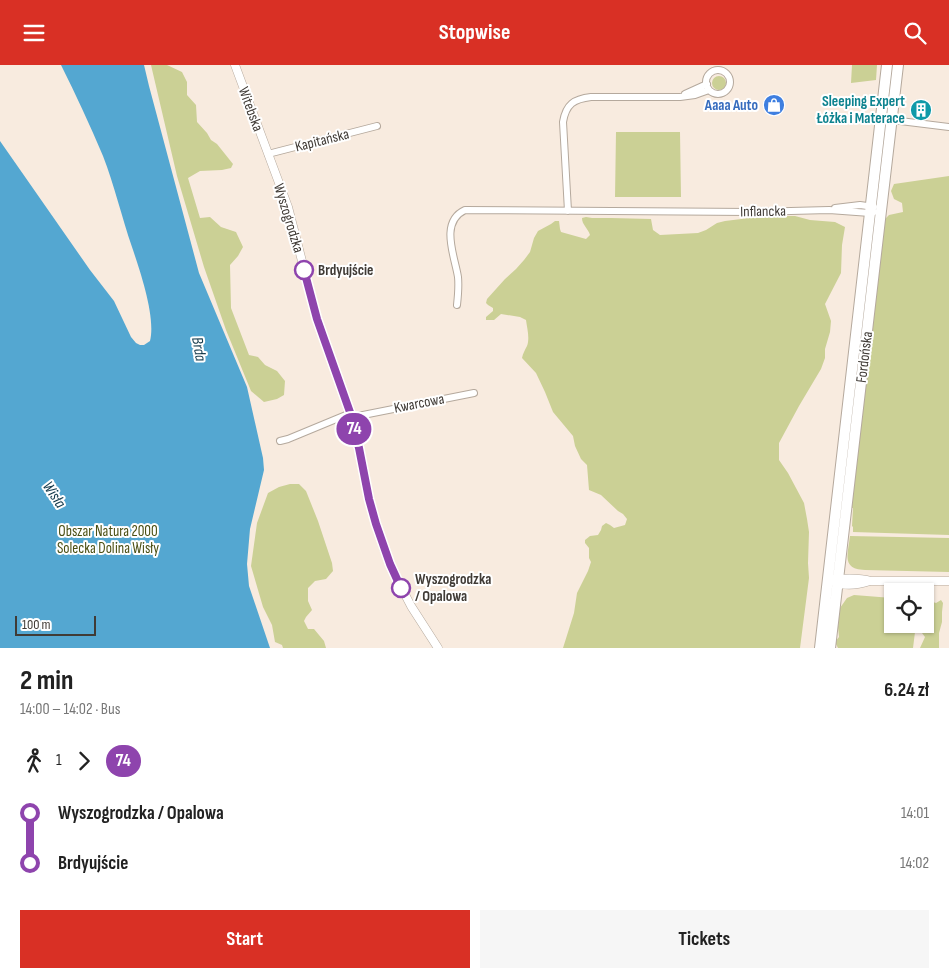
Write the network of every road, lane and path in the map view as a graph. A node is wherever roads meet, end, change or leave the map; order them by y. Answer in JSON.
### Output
{"nodes":[{"id":1,"x":235,"y":65,"type":"edge"},
{"id":2,"x":887,"y":65,"type":"edge"},
{"id":3,"x":898,"y":65,"type":"edge"},
{"id":4,"x":721,"y":68,"type":"edge"},
{"id":5,"x":708,"y":87,"type":"junction"},
{"id":6,"x":892,"y":120,"type":"junction"},
{"id":7,"x":377,"y":126,"type":"dead end"},
{"id":8,"x":949,"y":127,"type":"edge"},
{"id":9,"x":268,"y":154,"type":"junction"},
{"id":10,"x":872,"y":191,"type":"junction"},
{"id":11,"x":860,"y":205,"type":"junction"},
{"id":12,"x":882,"y":209,"type":"junction"},
{"id":13,"x":829,"y":210,"type":"junction"},
{"id":14,"x":871,"y":210,"type":"junction"},
{"id":15,"x":568,"y":211,"type":"junction"},
{"id":16,"x":457,"y":305,"type":"dead end"},
{"id":17,"x":472,"y":392,"type":"dead end"},
{"id":18,"x":853,"y":408,"type":"junction"},
{"id":19,"x":351,"y":415,"type":"junction"},
{"id":20,"x":280,"y":441,"type":"dead end"},
{"id":21,"x":840,"y":562,"type":"junction"},
{"id":22,"x":851,"y":577,"type":"junction"},
{"id":23,"x":835,"y":581,"type":"junction"},
{"id":24,"x":870,"y":581,"type":"junction"},
{"id":25,"x":949,"y":581,"type":"edge"},
{"id":26,"x":438,"y":648,"type":"edge"},
{"id":27,"x":820,"y":648,"type":"edge"},
{"id":28,"x":830,"y":648,"type":"edge"}],
"edges":[{"from":1,"to":9,"type":"street","name":"Witebska"},
{"from":2,"to":10,"type":"main road","name":"Fordońska"},
{"from":3,"to":6,"type":"main road","name":"Fordońska"},
{"from":4,"to":5,"type":"street"},
{"from":4,"to":5,"type":"street"},
{"from":5,"to":15,"type":"street"},
{"from":6,"to":8,"type":"street"},
{"from":6,"to":12,"type":"main road","name":"Fordońska"},
{"from":7,"to":9,"type":"street","name":"Kapitańska"},
{"from":9,"to":19,"type":"street","name":"Wyszogrodzka"},
{"from":10,"to":11,"type":"street"},
{"from":10,"to":14,"type":"main road","name":"Fordońska"},
{"from":11,"to":13,"type":"street","name":"Inflancka"},
{"from":11,"to":14,"type":"street","name":"Inflancka"},
{"from":12,"to":14,"type":"street"},
{"from":12,"to":18,"type":"main road","name":"Fordońska"},
{"from":13,"to":14,"type":"street","name":"Inflancka"},
{"from":13,"to":15,"type":"street","name":"Inflancka"},
{"from":14,"to":18,"type":"main road","name":"Fordońska"},
{"from":15,"to":16,"type":"street","name":"Inflancka"},
{"from":17,"to":19,"type":"street","name":"Kwarcowa"},
{"from":18,"to":21,"type":"main road","name":"Fordońska"},
{"from":18,"to":23,"type":"main road","name":"Fordońska"},
{"from":19,"to":20,"type":"street","name":"Kwarcowa"},
{"from":19,"to":26,"type":"street","name":"Wyszogrodzka"},
{"from":21,"to":22,"type":"street"},
{"from":21,"to":23,"type":"main road","name":"Fordońska"},
{"from":22,"to":23,"type":"street"},
{"from":22,"to":24,"type":"street"},
{"from":23,"to":24,"type":"street"},
{"from":23,"to":27,"type":"main road","name":"Fordońska"},
{"from":23,"to":28,"type":"main road","name":"Fordońska"},
{"from":24,"to":25,"type":"street"}]}
